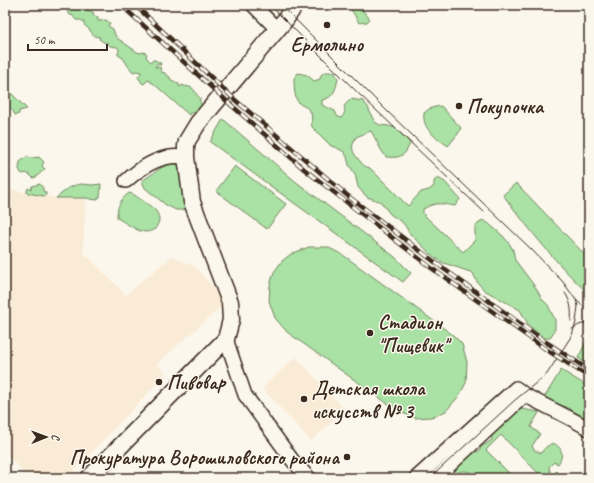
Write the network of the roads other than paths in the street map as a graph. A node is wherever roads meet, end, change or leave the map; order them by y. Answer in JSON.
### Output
{"nodes":[{"id":1,"x":253,"y":5,"type":"edge"},
{"id":2,"x":295,"y":5,"type":"edge"},
{"id":3,"x":277,"y":29,"type":"junction"},
{"id":4,"x":186,"y":157,"type":"junction"},
{"id":5,"x":126,"y":181,"type":"dead end"},
{"id":6,"x":226,"y":340,"type":"junction"},
{"id":7,"x":525,"y":394,"type":"junction"},
{"id":8,"x":589,"y":429,"type":"edge"},
{"id":9,"x":89,"y":478,"type":"edge"},
{"id":10,"x":309,"y":478,"type":"edge"},
{"id":11,"x":416,"y":478,"type":"edge"},
{"id":12,"x":436,"y":478,"type":"edge"}],
"edges":[{"from":1,"to":3,"type":"street"},
{"from":2,"to":3,"type":"street"},
{"from":3,"to":4,"type":"street"},
{"from":4,"to":5,"type":"street"},
{"from":4,"to":6,"type":"street"},
{"from":6,"to":9,"type":"street"},
{"from":6,"to":10,"type":"street"},
{"from":7,"to":8,"type":"street"},
{"from":7,"to":11,"type":"street"},
{"from":7,"to":12,"type":"street"}]}
